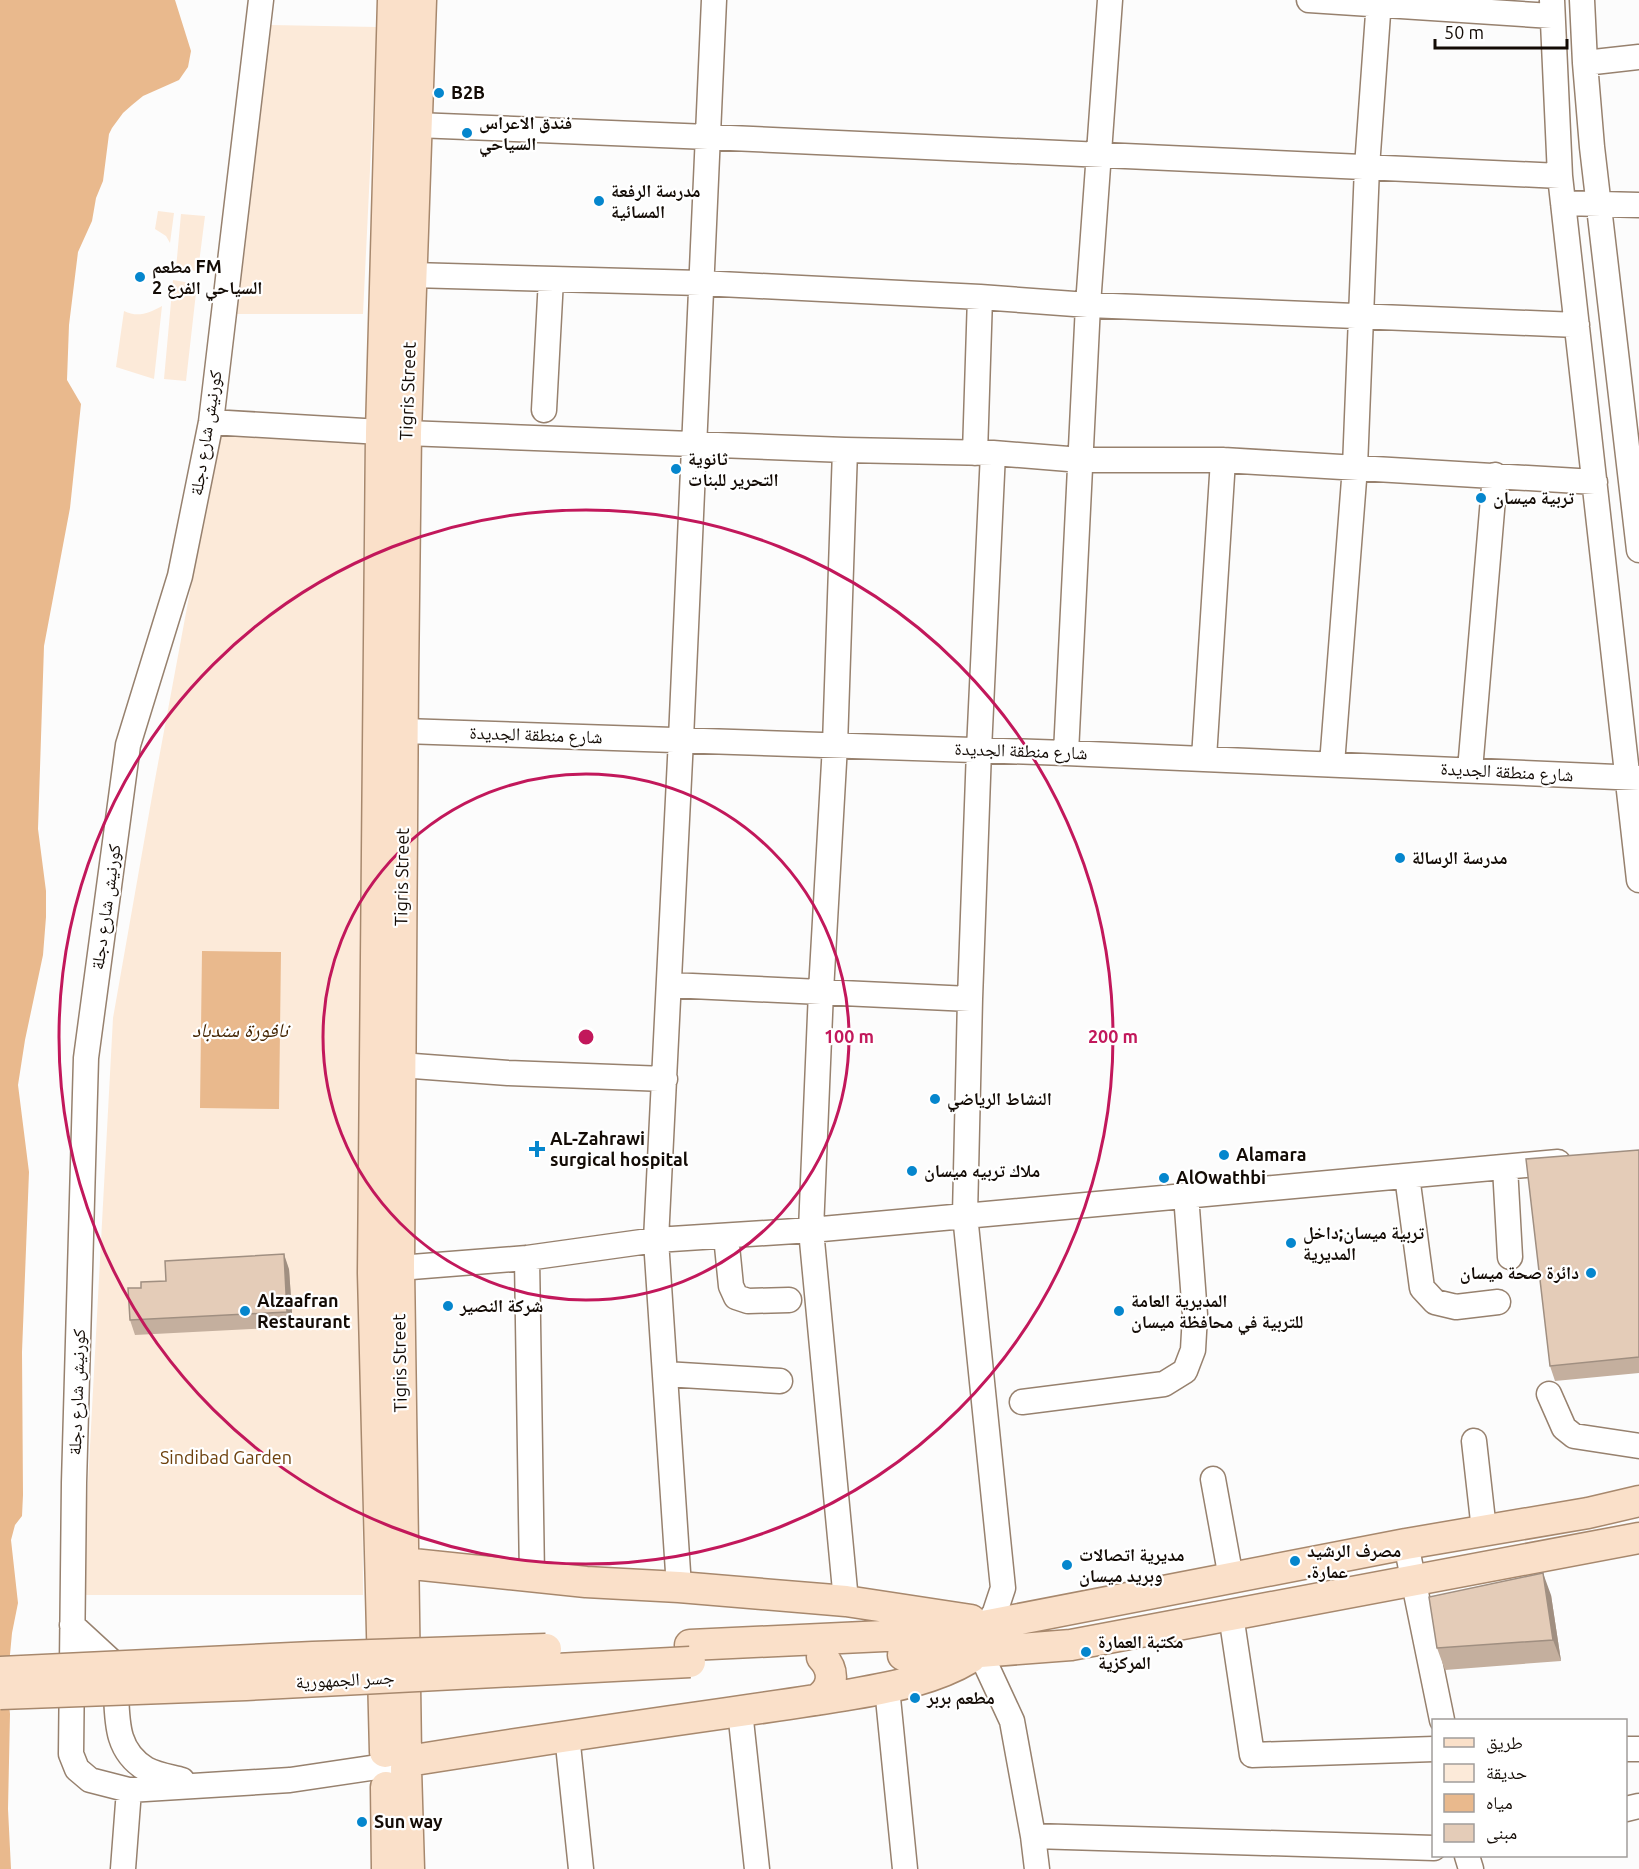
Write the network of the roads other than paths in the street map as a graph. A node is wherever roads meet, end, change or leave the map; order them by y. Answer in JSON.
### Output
{"nodes":[{"id":1,"x":261,"y":0,"type":"edge"},
{"id":2,"x":393,"y":0,"type":"edge"},
{"id":3,"x":421,"y":0,"type":"edge"},
{"id":4,"x":714,"y":0,"type":"edge"},
{"id":5,"x":1110,"y":0,"type":"edge"},
{"id":6,"x":1309,"y":0,"type":"edge"},
{"id":7,"x":1582,"y":0,"type":"edge"},
{"id":8,"x":1379,"y":2,"type":"edge"},
{"id":9,"x":1552,"y":8,"type":"edge"},
{"id":10,"x":1639,"y":57,"type":"edge"},
{"id":11,"x":1585,"y":63,"type":"junction"},
{"id":12,"x":416,"y":125,"type":"junction"},
{"id":13,"x":708,"y":137,"type":"junction"},
{"id":14,"x":1099,"y":154,"type":"junction"},
{"id":15,"x":1367,"y":167,"type":"junction"},
{"id":16,"x":1560,"y":176,"type":"junction"},
{"id":17,"x":1563,"y":203,"type":"junction"},
{"id":18,"x":1600,"y":203,"type":"junction"},
{"id":19,"x":1639,"y":205,"type":"edge"},
{"id":20,"x":412,"y":275,"type":"junction"},
{"id":21,"x":551,"y":279,"type":"junction"},
{"id":22,"x":700,"y":283,"type":"junction"},
{"id":23,"x":980,"y":297,"type":"junction"},
{"id":24,"x":1088,"y":305,"type":"junction"},
{"id":25,"x":1362,"y":316,"type":"junction"},
{"id":26,"x":1577,"y":325,"type":"junction"},
{"id":27,"x":543,"y":410,"type":"dead end"},
{"id":28,"x":211,"y":422,"type":"junction"},
{"id":29,"x":394,"y":433,"type":"junction"},
{"id":30,"x":694,"y":444,"type":"junction"},
{"id":31,"x":845,"y":450,"type":"junction"},
{"id":32,"x":984,"y":453,"type":"junction"},
{"id":33,"x":1081,"y":460,"type":"junction"},
{"id":34,"x":1223,"y":460,"type":"junction"},
{"id":35,"x":1355,"y":467,"type":"junction"},
{"id":36,"x":1495,"y":475,"type":"junction"},
{"id":37,"x":1635,"y":480,"type":"edge"},
{"id":38,"x":1595,"y":482,"type":"junction"},
{"id":39,"x":1639,"y":550,"type":"edge"},
{"id":40,"x":403,"y":731,"type":"junction"},
{"id":41,"x":681,"y":740,"type":"junction"},
{"id":42,"x":835,"y":745,"type":"junction"},
{"id":43,"x":979,"y":750,"type":"junction"},
{"id":44,"x":1066,"y":753,"type":"junction"},
{"id":45,"x":1204,"y":758,"type":"junction"},
{"id":46,"x":1332,"y":764,"type":"junction"},
{"id":47,"x":1470,"y":770,"type":"junction"},
{"id":48,"x":1633,"y":778,"type":"edge"},
{"id":49,"x":1639,"y":880,"type":"edge"},
{"id":50,"x":670,"y":985,"type":"junction"},
{"id":51,"x":821,"y":991,"type":"junction"},
{"id":52,"x":970,"y":999,"type":"junction"},
{"id":53,"x":400,"y":1065,"type":"junction"},
{"id":54,"x":665,"y":1079,"type":"junction"},
{"id":55,"x":1583,"y":1160,"type":"edge"},
{"id":56,"x":1505,"y":1167,"type":"junction"},
{"id":57,"x":1407,"y":1176,"type":"junction"},
{"id":58,"x":1186,"y":1195,"type":"junction"},
{"id":59,"x":965,"y":1215,"type":"junction"},
{"id":60,"x":811,"y":1230,"type":"junction"},
{"id":61,"x":726,"y":1236,"type":"junction"},
{"id":62,"x":656,"y":1240,"type":"junction"},
{"id":63,"x":1510,"y":1257,"type":"dead end"},
{"id":64,"x":527,"y":1258,"type":"junction"},
{"id":65,"x":386,"y":1270,"type":"junction"},
{"id":66,"x":789,"y":1300,"type":"dead end"},
{"id":67,"x":1498,"y":1302,"type":"dead end"},
{"id":68,"x":665,"y":1374,"type":"junction"},
{"id":69,"x":780,"y":1381,"type":"dead end"},
{"id":70,"x":1549,"y":1394,"type":"dead end"},
{"id":71,"x":1022,"y":1402,"type":"dead end"},
{"id":72,"x":1474,"y":1441,"type":"dead end"},
{"id":73,"x":1639,"y":1446,"type":"edge"},
{"id":74,"x":1214,"y":1479,"type":"dead end"},
{"id":75,"x":1638,"y":1501,"type":"edge"},
{"id":76,"x":1484,"y":1530,"type":"junction"},
{"id":77,"x":1639,"y":1538,"type":"edge"},
{"id":78,"x":1407,"y":1544,"type":"junction"},
{"id":79,"x":403,"y":1563,"type":"junction"},
{"id":80,"x":532,"y":1576,"type":"junction"},
{"id":81,"x":1231,"y":1578,"type":"junction"},
{"id":82,"x":1415,"y":1580,"type":"junction"},
{"id":83,"x":680,"y":1587,"type":"junction"},
{"id":84,"x":846,"y":1601,"type":"junction"},
{"id":85,"x":1231,"y":1615,"type":"junction"},
{"id":86,"x":72,"y":1625,"type":"junction"},
{"id":87,"x":984,"y":1638,"type":"junction"},
{"id":88,"x":690,"y":1653,"type":"junction"},
{"id":89,"x":822,"y":1657,"type":"junction"},
{"id":90,"x":0,"y":1672,"type":"edge"},
{"id":91,"x":887,"y":1688,"type":"junction"},
{"id":92,"x":0,"y":1694,"type":"edge"},
{"id":93,"x":816,"y":1700,"type":"junction"},
{"id":94,"x":740,"y":1711,"type":"junction"},
{"id":95,"x":1442,"y":1719,"type":"edge"},
{"id":96,"x":567,"y":1735,"type":"junction"},
{"id":97,"x":1432,"y":1749,"type":"edge"},
{"id":98,"x":396,"y":1761,"type":"junction"},
{"id":99,"x":198,"y":1785,"type":"junction"},
{"id":100,"x":129,"y":1790,"type":"junction"},
{"id":101,"x":1033,"y":1836,"type":"junction"},
{"id":102,"x":1432,"y":1848,"type":"edge"},
{"id":103,"x":123,"y":1869,"type":"edge"},
{"id":104,"x":387,"y":1869,"type":"edge"},
{"id":105,"x":409,"y":1869,"type":"edge"},
{"id":106,"x":581,"y":1869,"type":"edge"},
{"id":107,"x":757,"y":1869,"type":"edge"},
{"id":108,"x":905,"y":1869,"type":"edge"},
{"id":109,"x":1037,"y":1869,"type":"edge"}],
"edges":[{"from":1,"to":28,"type":"street","name":"كورنيش شارع دجلة"},
{"from":2,"to":29,"type":"main road","name":"Tigris Street"},
{"from":3,"to":12,"type":"main road","name":"Tigris Street"},
{"from":4,"to":13,"type":"street"},
{"from":5,"to":14,"type":"street"},
{"from":6,"to":8,"type":"street"},
{"from":7,"to":11,"type":"street"},
{"from":8,"to":9,"type":"street"},
{"from":8,"to":15,"type":"street"},
{"from":9,"to":16,"type":"street"},
{"from":10,"to":11,"type":"street"},
{"from":11,"to":18,"type":"street"},
{"from":12,"to":13,"type":"street"},
{"from":12,"to":20,"type":"main road","name":"Tigris Street"},
{"from":13,"to":14,"type":"street"},
{"from":13,"to":22,"type":"street"},
{"from":14,"to":15,"type":"street"},
{"from":14,"to":24,"type":"street"},
{"from":15,"to":16,"type":"street"},
{"from":15,"to":25,"type":"street"},
{"from":16,"to":17,"type":"street"},
{"from":17,"to":18,"type":"street"},
{"from":17,"to":26,"type":"street"},
{"from":18,"to":19,"type":"street"},
{"from":18,"to":37,"type":"street"},
{"from":20,"to":21,"type":"street"},
{"from":20,"to":29,"type":"main road","name":"Tigris Street"},
{"from":21,"to":22,"type":"street"},
{"from":21,"to":27,"type":"street"},
{"from":22,"to":23,"type":"street"},
{"from":22,"to":30,"type":"street"},
{"from":23,"to":24,"type":"street"},
{"from":23,"to":32,"type":"street"},
{"from":24,"to":25,"type":"street"},
{"from":24,"to":33,"type":"street"},
{"from":25,"to":26,"type":"street"},
{"from":25,"to":35,"type":"street"},
{"from":26,"to":38,"type":"street"},
{"from":28,"to":29,"type":"street"},
{"from":28,"to":86,"type":"street","name":"كورنيش شارع دجلة"},
{"from":29,"to":30,"type":"street"},
{"from":29,"to":40,"type":"main road","name":"Tigris Street"},
{"from":29,"to":65,"type":"main road","name":"Tigris Street"},
{"from":30,"to":31,"type":"street"},
{"from":30,"to":41,"type":"street"},
{"from":31,"to":32,"type":"street"},
{"from":31,"to":42,"type":"street"},
{"from":32,"to":33,"type":"street"},
{"from":32,"to":43,"type":"street"},
{"from":33,"to":34,"type":"street"},
{"from":33,"to":44,"type":"street"},
{"from":34,"to":35,"type":"street"},
{"from":34,"to":45,"type":"street"},
{"from":35,"to":36,"type":"street"},
{"from":35,"to":46,"type":"street"},
{"from":36,"to":38,"type":"street"},
{"from":36,"to":47,"type":"street"},
{"from":37,"to":39,"type":"street"},
{"from":38,"to":48,"type":"street"},
{"from":40,"to":41,"type":"street","name":"شارع منطقة الجديدة"},
{"from":40,"to":53,"type":"main road","name":"Tigris Street"},
{"from":41,"to":42,"type":"street","name":"شارع منطقة الجديدة"},
{"from":41,"to":50,"type":"street"},
{"from":42,"to":43,"type":"street","name":"شارع منطقة الجديدة"},
{"from":42,"to":51,"type":"street"},
{"from":43,"to":44,"type":"street","name":"شارع منطقة الجديدة"},
{"from":43,"to":52,"type":"street"},
{"from":44,"to":45,"type":"street","name":"شارع منطقة الجديدة"},
{"from":45,"to":46,"type":"street","name":"شارع منطقة الجديدة"},
{"from":46,"to":47,"type":"street","name":"شارع منطقة الجديدة"},
{"from":47,"to":48,"type":"street","name":"شارع منطقة الجديدة"},
{"from":48,"to":49,"type":"street"},
{"from":50,"to":51,"type":"street"},
{"from":50,"to":54,"type":"street"},
{"from":51,"to":52,"type":"street"},
{"from":51,"to":60,"type":"street"},
{"from":52,"to":59,"type":"street"},
{"from":53,"to":54,"type":"street"},
{"from":53,"to":65,"type":"main road","name":"Tigris Street"},
{"from":54,"to":62,"type":"street"},
{"from":55,"to":56,"type":"street"},
{"from":56,"to":57,"type":"street"},
{"from":56,"to":63,"type":"street"},
{"from":57,"to":58,"type":"street"},
{"from":57,"to":67,"type":"street"},
{"from":58,"to":59,"type":"street"},
{"from":58,"to":71,"type":"street"},
{"from":59,"to":60,"type":"street"},
{"from":59,"to":87,"type":"street"},
{"from":60,"to":61,"type":"street"},
{"from":60,"to":84,"type":"street"},
{"from":61,"to":62,"type":"street"},
{"from":61,"to":66,"type":"street"},
{"from":62,"to":64,"type":"street"},
{"from":62,"to":68,"type":"street"},
{"from":64,"to":65,"type":"street"},
{"from":64,"to":80,"type":"street"},
{"from":65,"to":79,"type":"main road","name":"Tigris Street"},
{"from":65,"to":98,"type":"main road","name":"Tigris Street"},
{"from":68,"to":69,"type":"street"},
{"from":68,"to":83,"type":"street"},
{"from":70,"to":73,"type":"street"},
{"from":72,"to":76,"type":"street"},
{"from":74,"to":81,"type":"street"},
{"from":75,"to":76,"type":"main road"},
{"from":76,"to":78,"type":"main road"},
{"from":77,"to":82,"type":"main road"},
{"from":78,"to":81,"type":"main road"},
{"from":78,"to":82,"type":"street"},
{"from":79,"to":80,"type":"main road"},
{"from":79,"to":98,"type":"main road","name":"Tigris Street"},
{"from":80,"to":83,"type":"main road"},
{"from":81,"to":87,"type":"main road"},
{"from":82,"to":85,"type":"main road"},
{"from":82,"to":95,"type":"street"},
{"from":83,"to":84,"type":"main road"},
{"from":84,"to":87,"type":"main road"},
{"from":85,"to":87,"type":"main road"},
{"from":85,"to":97,"type":"street"},
{"from":86,"to":99,"type":"street"},
{"from":86,"to":100,"type":"street","name":"كورنيش شارع دجلة"},
{"from":87,"to":88,"type":"main road"},
{"from":87,"to":89,"type":"main road"},
{"from":87,"to":91,"type":"main road"},
{"from":87,"to":101,"type":"street"},
{"from":88,"to":89,"type":"main road"},
{"from":88,"to":90,"type":"main road","name":"جسر الجمهورية","bridge":true},
{"from":88,"to":92,"type":"main road","name":"جسر الجمهورية","bridge":true},
{"from":89,"to":93,"type":"main road"},
{"from":91,"to":93,"type":"main road"},
{"from":91,"to":108,"type":"street"},
{"from":93,"to":94,"type":"main road"},
{"from":94,"to":96,"type":"main road"},
{"from":94,"to":107,"type":"street"},
{"from":96,"to":98,"type":"main road"},
{"from":96,"to":106,"type":"street"},
{"from":98,"to":99,"type":"street","name":"كورنيش شارع دجلة"},
{"from":98,"to":104,"type":"main road","name":"Tigris Street"},
{"from":98,"to":105,"type":"main road"},
{"from":99,"to":100,"type":"street","name":"كورنيش شارع دجلة"},
{"from":100,"to":103,"type":"street"},
{"from":101,"to":102,"type":"street"},
{"from":101,"to":109,"type":"street"}]}
